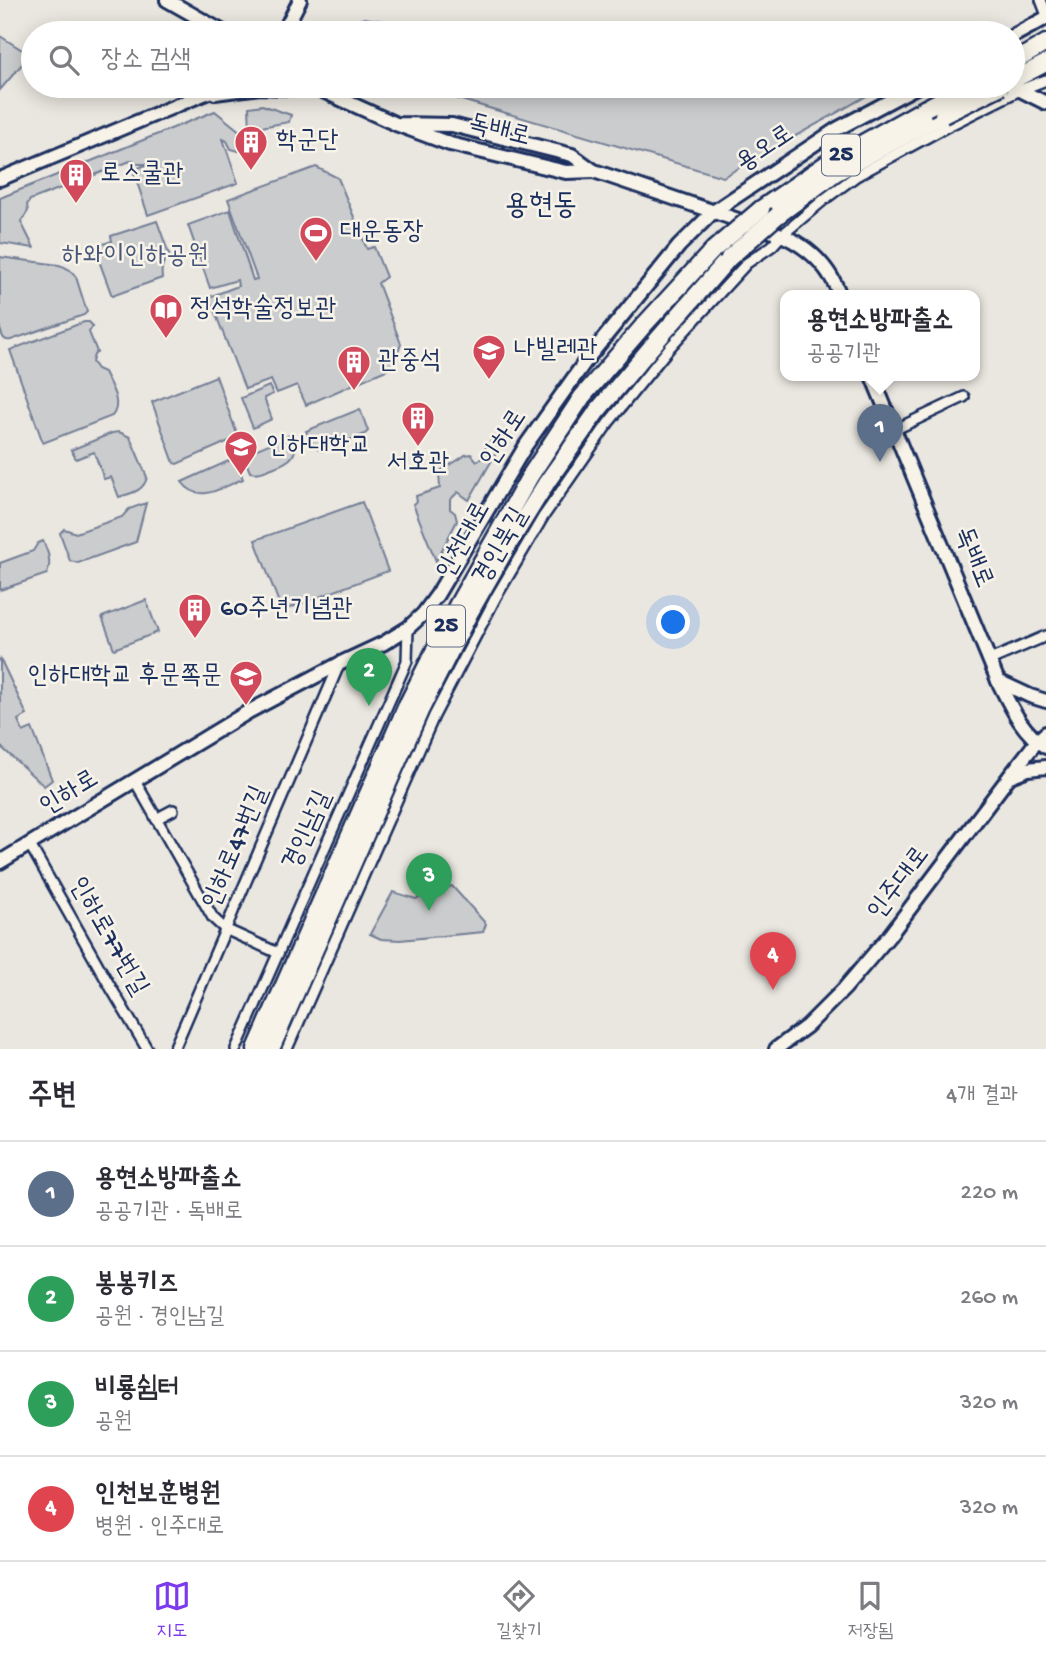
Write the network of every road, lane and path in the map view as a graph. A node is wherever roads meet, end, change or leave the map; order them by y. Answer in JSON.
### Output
{"nodes":[{"id":1,"x":167,"y":0,"type":"edge"},
{"id":2,"x":300,"y":0,"type":"edge"},
{"id":3,"x":1041,"y":0,"type":"edge"},
{"id":4,"x":1046,"y":16,"type":"edge"},
{"id":5,"x":199,"y":19,"type":"joint"},
{"id":6,"x":203,"y":21,"type":"edge"},
{"id":7,"x":293,"y":21,"type":"edge"},
{"id":8,"x":1025,"y":29,"type":"edge"},
{"id":9,"x":1046,"y":43,"type":"edge"},
{"id":10,"x":1025,"y":55,"type":"edge"},
{"id":11,"x":1039,"y":66,"type":"edge"},
{"id":12,"x":1025,"y":77,"type":"edge"},
{"id":13,"x":1046,"y":80,"type":"edge"},
{"id":14,"x":1025,"y":83,"type":"edge"},
{"id":15,"x":1025,"y":91,"type":"edge"},
{"id":16,"x":186,"y":98,"type":"edge"},
{"id":17,"x":339,"y":98,"type":"edge"},
{"id":18,"x":895,"y":98,"type":"edge"},
{"id":19,"x":945,"y":98,"type":"edge"},
{"id":20,"x":976,"y":98,"type":"edge"},
{"id":21,"x":994,"y":98,"type":"edge"},
{"id":22,"x":1046,"y":103,"type":"edge"},
{"id":23,"x":396,"y":124,"type":"junction"},
{"id":24,"x":594,"y":171,"type":"junction"},
{"id":25,"x":0,"y":179,"type":"edge"},
{"id":26,"x":713,"y":212,"type":"junction"},
{"id":27,"x":782,"y":235,"type":"junction"},
{"id":28,"x":839,"y":290,"type":"edge"},
{"id":29,"x":874,"y":381,"type":"edge"},
{"id":30,"x":964,"y":397,"type":"dead end"},
{"id":31,"x":894,"y":430,"type":"junction"},
{"id":32,"x":408,"y":628,"type":"junction"},
{"id":33,"x":1046,"y":636,"type":"edge"},
{"id":34,"x":990,"y":660,"type":"junction"},
{"id":35,"x":339,"y":664,"type":"junction"},
{"id":36,"x":998,"y":681,"type":"junction"},
{"id":37,"x":1046,"y":701,"type":"edge"},
{"id":38,"x":1043,"y":740,"type":"edge"},
{"id":39,"x":1046,"y":767,"type":"edge"},
{"id":40,"x":1009,"y":777,"type":"junction"},
{"id":41,"x":135,"y":782,"type":"junction"},
{"id":42,"x":173,"y":810,"type":"dead end"},
{"id":43,"x":156,"y":819,"type":"junction"},
{"id":44,"x":30,"y":845,"type":"junction"},
{"id":45,"x":0,"y":862,"type":"edge"},
{"id":46,"x":225,"y":929,"type":"junction"},
{"id":47,"x":278,"y":953,"type":"junction"},
{"id":48,"x":147,"y":1049,"type":"edge"},
{"id":49,"x":174,"y":1049,"type":"edge"},
{"id":50,"x":236,"y":1049,"type":"edge"},
{"id":51,"x":256,"y":1049,"type":"edge"},
{"id":52,"x":271,"y":1049,"type":"edge"},
{"id":53,"x":287,"y":1049,"type":"edge"},
{"id":54,"x":776,"y":1049,"type":"edge"}],
"edges":[{"from":1,"to":5,"type":"main road"},
{"from":2,"to":7,"type":"main road"},
{"from":3,"to":4,"type":"street"},
{"from":4,"to":8,"type":"main road"},
{"from":5,"to":6,"type":"main road"},
{"from":9,"to":10,"type":"highway"},
{"from":11,"to":12,"type":"highway"},
{"from":13,"to":14,"type":"street","name":"경인북길"},
{"from":15,"to":22,"type":"main road"},
{"from":16,"to":25,"type":"main road"},
{"from":17,"to":23,"type":"main road","name":"독배로"},
{"from":18,"to":26,"type":"main road","name":"용오로"},
{"from":19,"to":51,"type":"highway","name":"인천대로","number":"25","bridge":true},
{"from":20,"to":52,"type":"highway","name":"인천대로","number":"25","bridge":true},
{"from":21,"to":27,"type":"street","name":"경인북길"},
{"from":23,"to":24,"type":"main road","name":"독배로"},
{"from":23,"to":24,"type":"main road","name":"독배로"},
{"from":24,"to":26,"type":"main road","name":"독배로"},
{"from":26,"to":27,"type":"main road","name":"독배로"},
{"from":26,"to":32,"type":"main road","name":"인하로"},
{"from":27,"to":28,"type":"main road","name":"독배로"},
{"from":27,"to":53,"type":"street","name":"경인북길"},
{"from":29,"to":31,"type":"main road","name":"독배로"},
{"from":30,"to":31,"type":"street"},
{"from":31,"to":34,"type":"main road","name":"독배로"},
{"from":32,"to":35,"type":"main road","name":"인하로"},
{"from":32,"to":47,"type":"street","name":"경인남길"},
{"from":33,"to":34,"type":"street"},
{"from":34,"to":36,"type":"main road","name":"독배로"},
{"from":35,"to":41,"type":"main road","name":"인하로"},
{"from":35,"to":46,"type":"street","name":"인하로47번길"},
{"from":36,"to":37,"type":"main road"},
{"from":36,"to":38,"type":"main road","name":"독배로"},
{"from":38,"to":40,"type":"main road","name":"인주대로"},
{"from":39,"to":40,"type":"main road"},
{"from":40,"to":54,"type":"main road","name":"인주대로"},
{"from":41,"to":43,"type":"street"},
{"from":41,"to":44,"type":"main road","name":"인하로"},
{"from":42,"to":43,"type":"street"},
{"from":43,"to":46,"type":"street"},
{"from":44,"to":45,"type":"main road","name":"인하로"},
{"from":44,"to":48,"type":"street","name":"인하로77번길"},
{"from":46,"to":47,"type":"street"},
{"from":46,"to":49,"type":"street","name":"인하로47번길"},
{"from":47,"to":50,"type":"street","name":"경인남길"}]}
